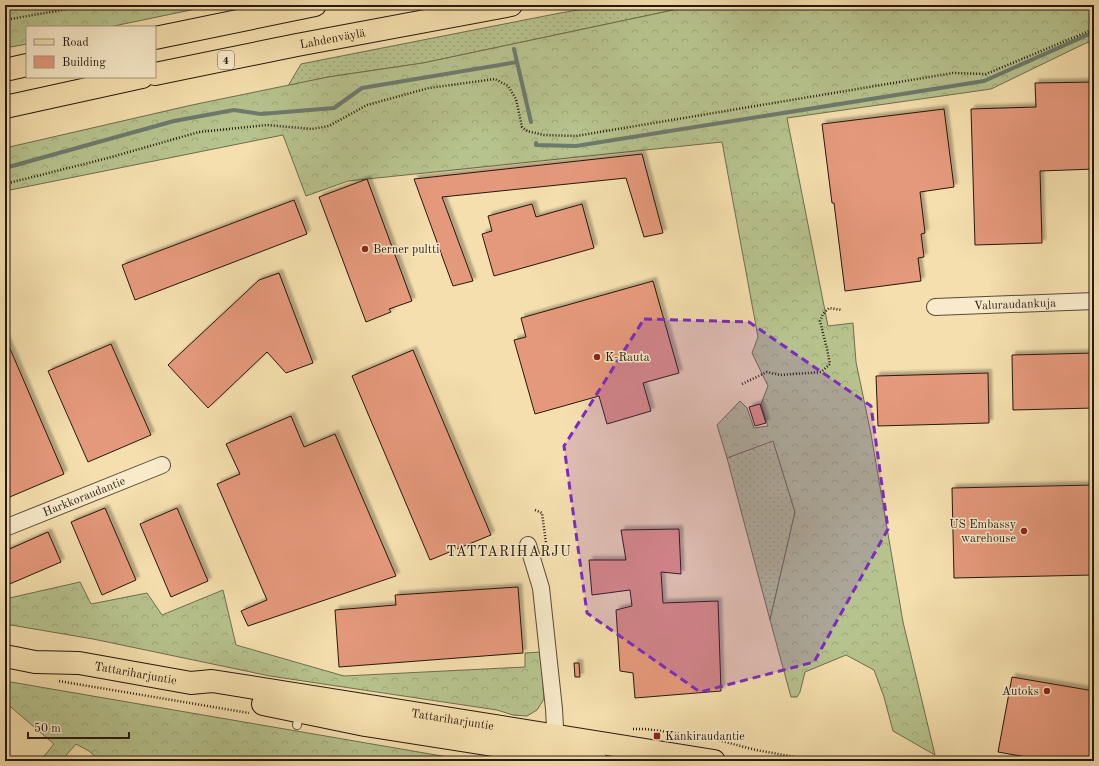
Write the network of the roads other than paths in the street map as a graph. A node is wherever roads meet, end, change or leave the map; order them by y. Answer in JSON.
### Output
{"nodes":[{"id":1,"x":315,"y":5,"type":"edge"},
{"id":2,"x":511,"y":5,"type":"edge"},
{"id":3,"x":156,"y":38,"type":"edge"},
{"id":4,"x":26,"y":65,"type":"edge"},
{"id":5,"x":5,"y":70,"type":"edge"},
{"id":6,"x":156,"y":74,"type":"edge"},
{"id":7,"x":137,"y":78,"type":"edge"},
{"id":8,"x":5,"y":107,"type":"edge"},
{"id":9,"x":1094,"y":301,"type":"edge"},
{"id":10,"x":936,"y":307,"type":"dead end"},
{"id":11,"x":162,"y":465,"type":"dead end"},
{"id":12,"x":5,"y":528,"type":"edge"},
{"id":13,"x":528,"y":545,"type":"dead end"},
{"id":14,"x":5,"y":642,"type":"edge"},
{"id":15,"x":5,"y":656,"type":"edge"},
{"id":16,"x":79,"y":663,"type":"junction"},
{"id":17,"x":557,"y":751,"type":"edge"},
{"id":18,"x":596,"y":761,"type":"edge"},
{"id":19,"x":714,"y":761,"type":"edge"}],
"edges":[{"from":1,"to":3,"type":"main road"},
{"from":2,"to":6,"type":"main road","name":"Lahdenväylä","number":"4"},
{"from":4,"to":5,"type":"main road"},
{"from":7,"to":8,"type":"main road"},
{"from":9,"to":10,"type":"street","name":"Valuraudankuja"},
{"from":11,"to":12,"type":"street","name":"Harkkoraudantie"},
{"from":13,"to":17,"type":"street"},
{"from":14,"to":16,"type":"main road","name":"Tattariharjuntie"},
{"from":15,"to":16,"type":"main road","name":"Tattariharjuntie"},
{"from":16,"to":17,"type":"main road","name":"Tattariharjuntie"},
{"from":17,"to":18,"type":"main road","name":"Tattariharjuntie"},
{"from":17,"to":19,"type":"main road","name":"Tattariharjuntie"}]}
